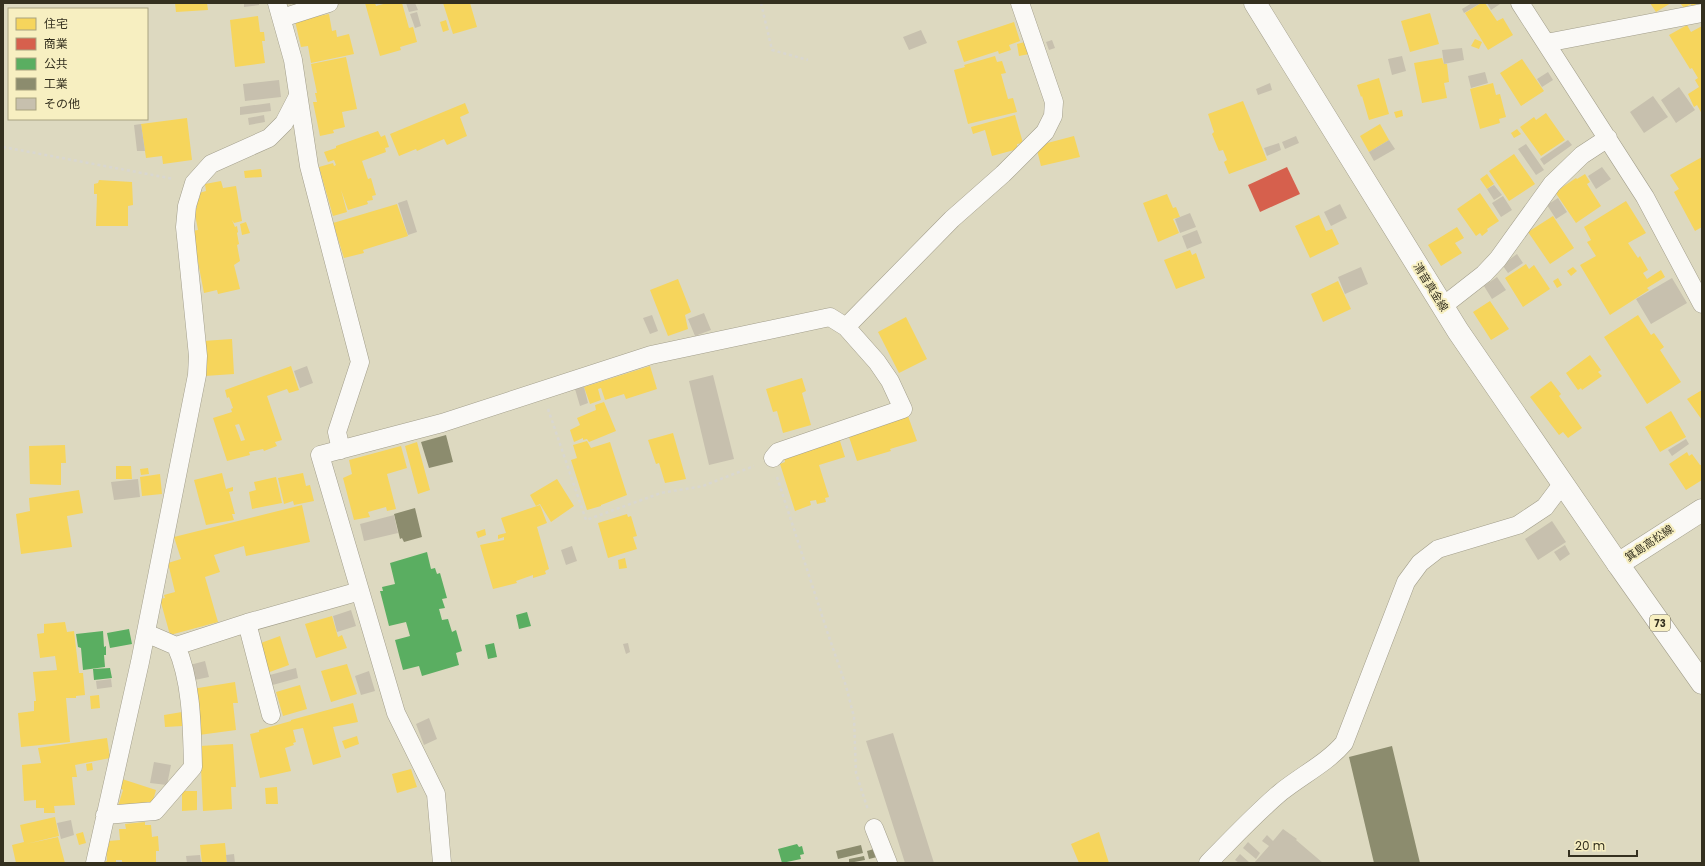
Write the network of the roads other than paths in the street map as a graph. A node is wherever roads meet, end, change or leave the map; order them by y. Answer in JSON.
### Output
{"nodes":[{"id":1,"x":329,"y":3,"type":"edge"},
{"id":2,"x":1020,"y":3,"type":"edge"},
{"id":3,"x":1255,"y":3,"type":"edge"},
{"id":4,"x":1520,"y":3,"type":"edge"},
{"id":5,"x":279,"y":10,"type":"edge"},
{"id":6,"x":1702,"y":13,"type":"edge"},
{"id":7,"x":1546,"y":43,"type":"junction"},
{"id":8,"x":298,"y":96,"type":"junction"},
{"id":9,"x":1608,"y":138,"type":"junction"},
{"id":10,"x":1702,"y":304,"type":"edge"},
{"id":11,"x":1443,"y":306,"type":"junction"},
{"id":12,"x":846,"y":327,"type":"junction"},
{"id":13,"x":340,"y":450,"type":"junction"},
{"id":14,"x":773,"y":458,"type":"road end"},
{"id":15,"x":1563,"y":483,"type":"junction"},
{"id":16,"x":1702,"y":510,"type":"edge"},
{"id":17,"x":1618,"y":564,"type":"junction"},
{"id":18,"x":360,"y":590,"type":"junction"},
{"id":19,"x":247,"y":623,"type":"junction"},
{"id":20,"x":146,"y":633,"type":"junction"},
{"id":21,"x":176,"y":646,"type":"junction"},
{"id":22,"x":1702,"y":683,"type":"edge"},
{"id":23,"x":271,"y":715,"type":"dead end"},
{"id":24,"x":105,"y":815,"type":"junction"},
{"id":25,"x":874,"y":828,"type":"road end"},
{"id":26,"x":95,"y":863,"type":"edge"},
{"id":27,"x":442,"y":863,"type":"edge"},
{"id":28,"x":888,"y":863,"type":"edge"},
{"id":29,"x":1208,"y":863,"type":"edge"}],
"edges":[{"from":1,"to":5,"type":"street"},
{"from":2,"to":12,"type":"street"},
{"from":3,"to":11,"type":"main road","name":"清音真金線"},
{"from":4,"to":7,"type":"street"},
{"from":5,"to":8,"type":"street"},
{"from":6,"to":7,"type":"street"},
{"from":7,"to":9,"type":"street"},
{"from":8,"to":13,"type":"street"},
{"from":8,"to":20,"type":"street"},
{"from":9,"to":10,"type":"street"},
{"from":9,"to":11,"type":"street"},
{"from":11,"to":15,"type":"main road","name":"清音真金線"},
{"from":12,"to":13,"type":"street"},
{"from":12,"to":14,"type":"street"},
{"from":13,"to":18,"type":"street"},
{"from":15,"to":17,"type":"main road","name":"清音真金線"},
{"from":15,"to":29,"type":"street"},
{"from":16,"to":17,"type":"main road","name":"箕島高松線"},
{"from":17,"to":22,"type":"main road","name":"箕島高松線","number":"73"},
{"from":18,"to":19,"type":"street"},
{"from":18,"to":27,"type":"street"},
{"from":19,"to":21,"type":"street"},
{"from":19,"to":23,"type":"street"},
{"from":20,"to":21,"type":"street"},
{"from":20,"to":24,"type":"street"},
{"from":21,"to":24,"type":"street"},
{"from":24,"to":26,"type":"street"},
{"from":25,"to":28,"type":"street"}]}
